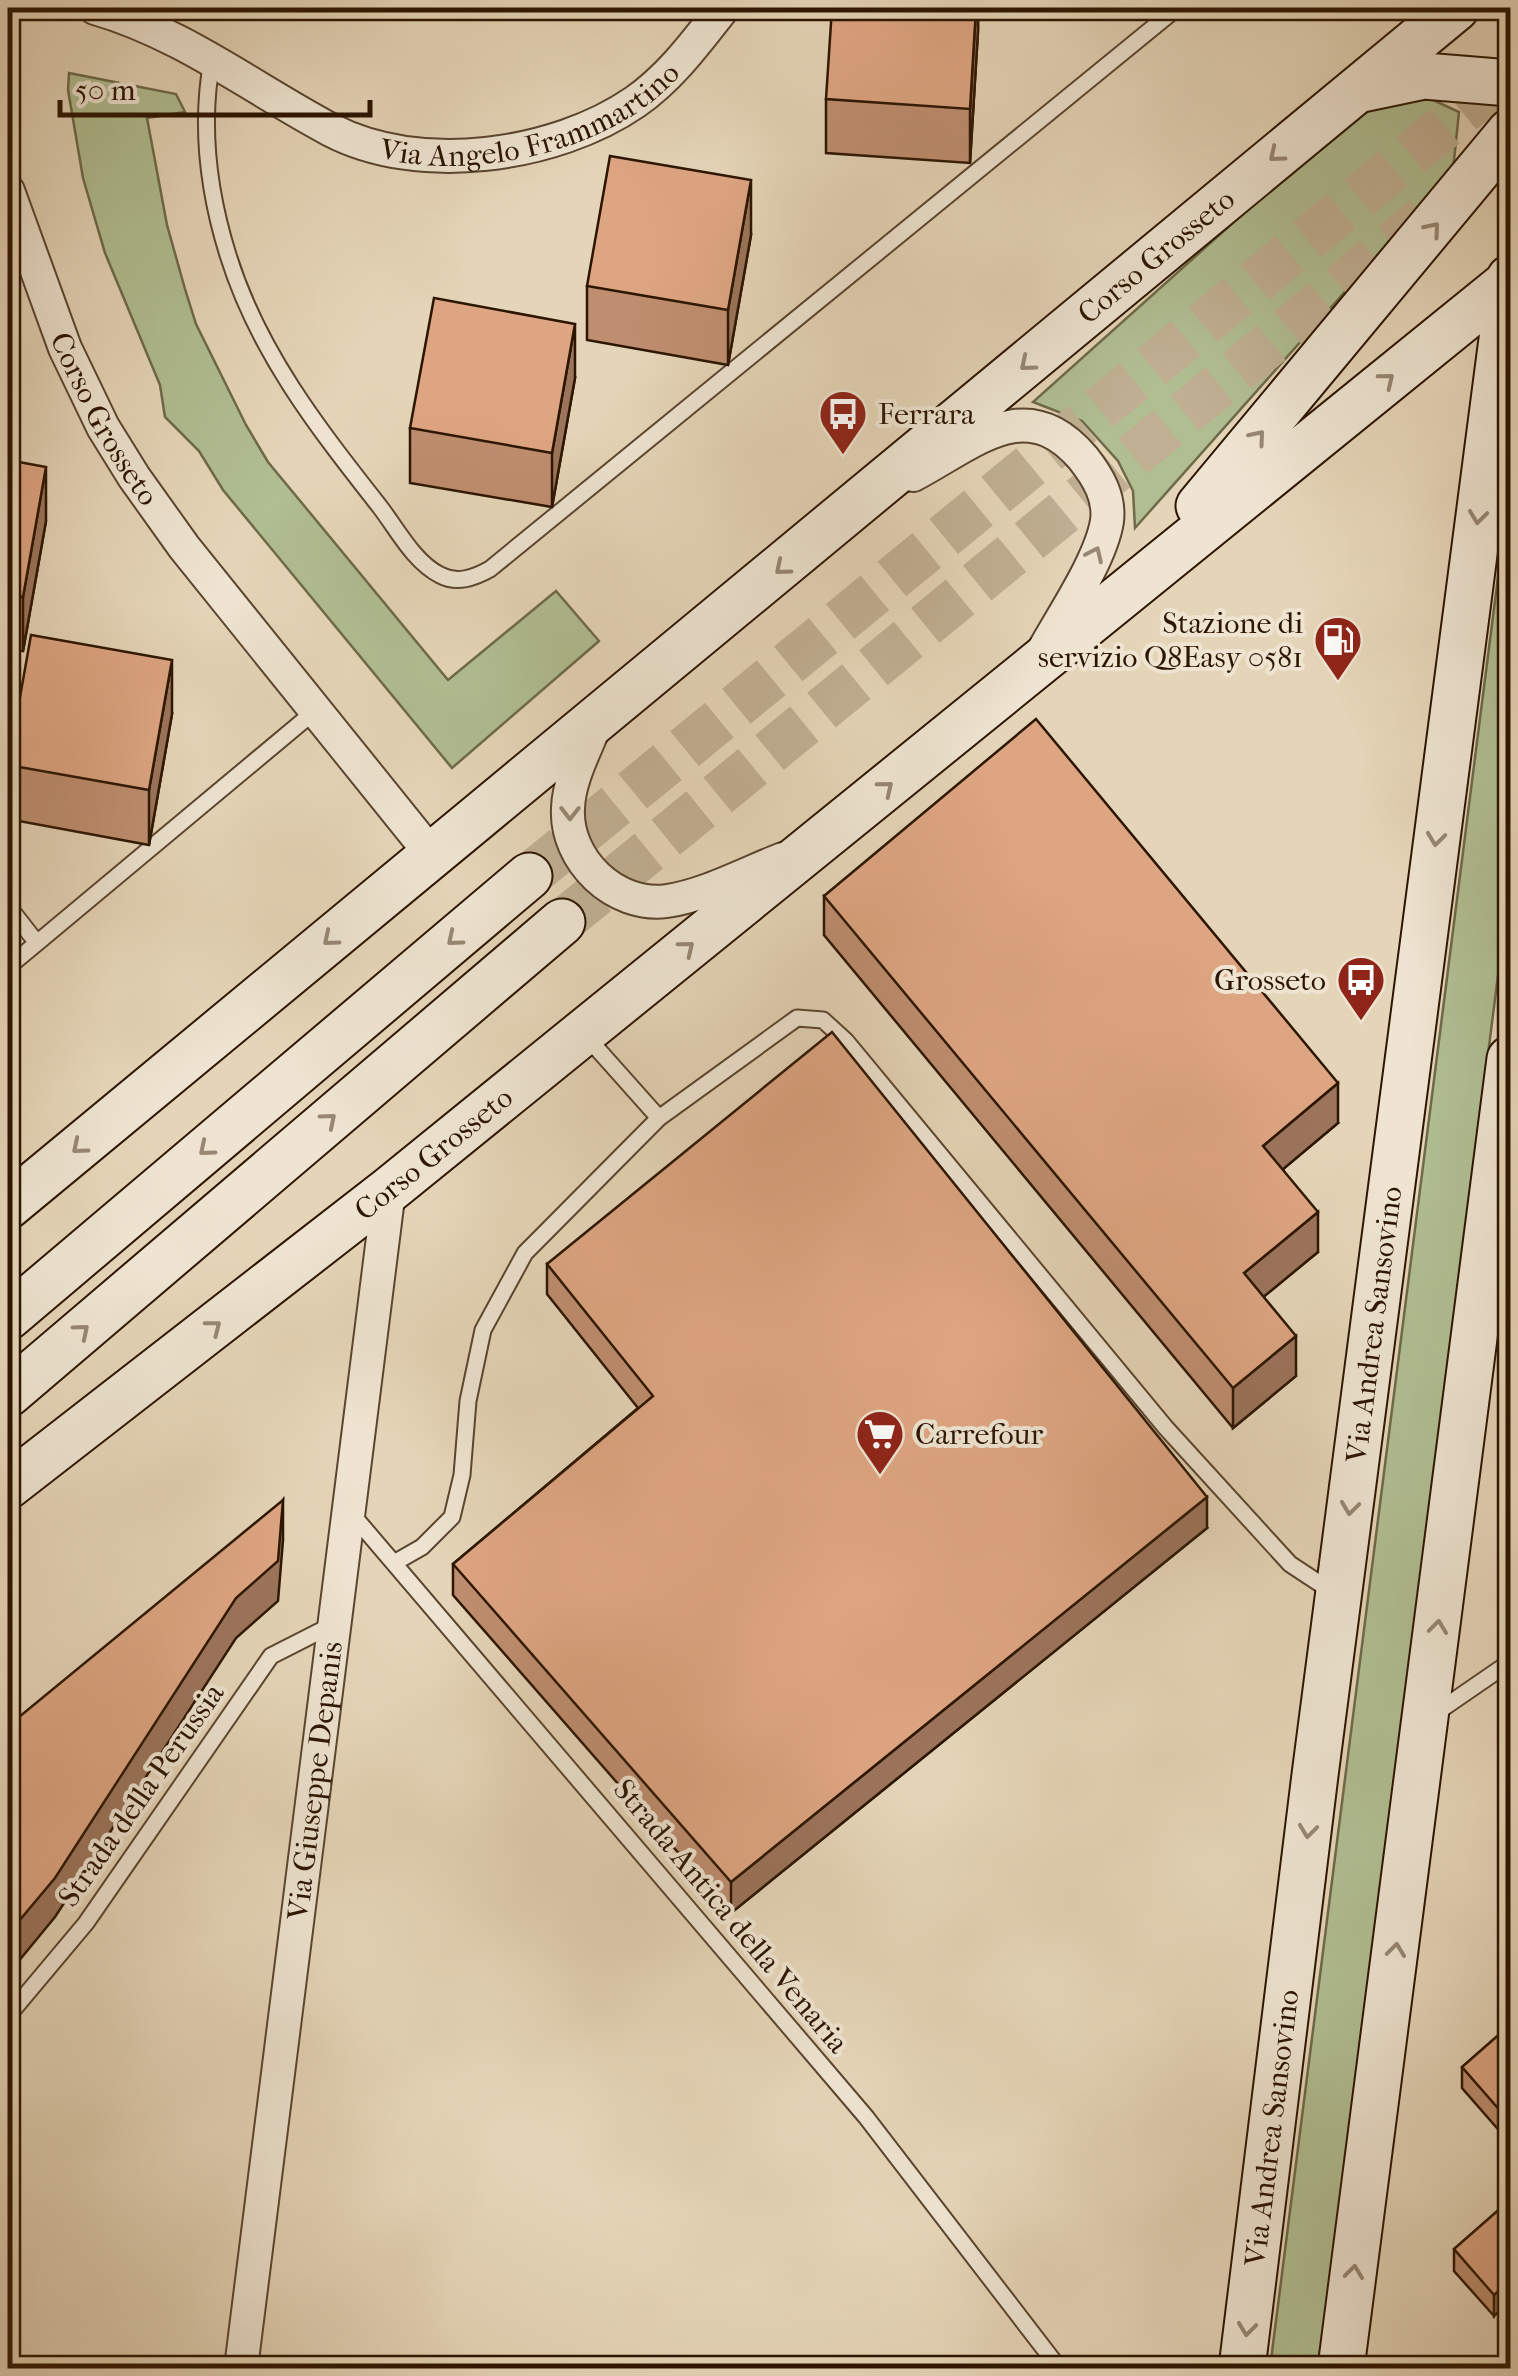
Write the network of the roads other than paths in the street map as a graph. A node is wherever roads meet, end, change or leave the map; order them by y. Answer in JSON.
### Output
{"nodes":[{"id":1,"x":95,"y":8,"type":"edge"},
{"id":2,"x":723,"y":8,"type":"edge"},
{"id":3,"x":1177,"y":8,"type":"edge"},
{"id":4,"x":1402,"y":8,"type":"edge"},
{"id":5,"x":1456,"y":8,"type":"edge"},
{"id":6,"x":212,"y":59,"type":"junction"},
{"id":7,"x":1510,"y":83,"type":"edge"},
{"id":8,"x":1350,"y":93,"type":"junction"},
{"id":9,"x":1510,"y":132,"type":"edge"},
{"id":10,"x":8,"y":191,"type":"edge"},
{"id":11,"x":1510,"y":280,"type":"edge"},
{"id":12,"x":857,"y":506,"type":"junction"},
{"id":13,"x":1127,"y":592,"type":"junction"},
{"id":14,"x":1033,"y":670,"type":"junction"},
{"id":15,"x":316,"y":711,"type":"junction"},
{"id":16,"x":597,"y":720,"type":"junction"},
{"id":17,"x":810,"y":849,"type":"junction"},
{"id":18,"x":432,"y":855,"type":"junction"},
{"id":19,"x":528,"y":876,"type":"tunnel mouth"},
{"id":20,"x":8,"y":906,"type":"edge"},
{"id":21,"x":562,"y":922,"type":"tunnel mouth"},
{"id":22,"x":37,"y":944,"type":"junction"},
{"id":23,"x":8,"y":967,"type":"edge"},
{"id":24,"x":583,"y":1032,"type":"junction"},
{"id":25,"x":1510,"y":1060,"type":"edge"},
{"id":26,"x":660,"y":1118,"type":"junction"},
{"id":27,"x":389,"y":1190,"type":"junction"},
{"id":28,"x":8,"y":1206,"type":"edge"},
{"id":29,"x":8,"y":1317,"type":"edge"},
{"id":30,"x":8,"y":1394,"type":"edge"},
{"id":31,"x":8,"y":1489,"type":"edge"},
{"id":32,"x":348,"y":1510,"type":"junction"},
{"id":33,"x":394,"y":1563,"type":"junction"},
{"id":34,"x":1339,"y":1596,"type":"junction"},
{"id":35,"x":334,"y":1624,"type":"junction"},
{"id":36,"x":1510,"y":1662,"type":"edge"},
{"id":37,"x":1426,"y":1720,"type":"junction"},
{"id":38,"x":8,"y":2016,"type":"edge"},
{"id":39,"x":241,"y":2368,"type":"edge"},
{"id":40,"x":1059,"y":2368,"type":"edge"},
{"id":41,"x":1242,"y":2368,"type":"edge"},
{"id":42,"x":1341,"y":2368,"type":"edge"}],
"edges":[{"from":1,"to":6,"type":"street","name":"Via Angelo Frammartino"},
{"from":2,"to":6,"type":"street","name":"Via Angelo Frammartino"},
{"from":3,"to":6,"type":"lane"},
{"from":4,"to":8,"type":"main road"},
{"from":5,"to":8,"type":"main road","name":"Corso Grosseto"},
{"from":7,"to":8,"type":"main road"},
{"from":8,"to":12,"type":"main road","name":"Corso Grosseto","one_way":true},
{"from":13,"to":9,"type":"main road","one_way":true},
{"from":10,"to":15,"type":"street","name":"Corso Grosseto"},
{"from":13,"to":11,"type":"main road","name":"Corso Grosseto","one_way":true},
{"from":11,"to":34,"type":"main road","name":"Via Andrea Sansovino","one_way":true},
{"from":14,"to":12,"type":"street","name":"Corso Grosseto","one_way":true},
{"from":12,"to":16,"type":"main road","name":"Corso Grosseto","one_way":true},
{"from":13,"to":14,"type":"main road","name":"Corso Grosseto"},
{"from":17,"to":14,"type":"main road","name":"Corso Grosseto","one_way":true},
{"from":15,"to":18,"type":"street","name":"Corso Grosseto"},
{"from":15,"to":22,"type":"lane"},
{"from":16,"to":17,"type":"street","name":"Corso Grosseto","one_way":true},
{"from":16,"to":18,"type":"main road","name":"Corso Grosseto"},
{"from":24,"to":17,"type":"main road","name":"Corso Grosseto","one_way":true},
{"from":18,"to":28,"type":"main road","name":"Corso Grosseto","one_way":true},
{"from":19,"to":29,"type":"main road","one_way":true},
{"from":20,"to":22,"type":"lane"},
{"from":30,"to":21,"type":"main road","one_way":true},
{"from":22,"to":23,"type":"lane"},
{"from":24,"to":26,"type":"lane"},
{"from":24,"to":27,"type":"main road","name":"Corso Grosseto"},
{"from":37,"to":25,"type":"main road","one_way":true},
{"from":26,"to":33,"type":"lane"},
{"from":26,"to":34,"type":"lane"},
{"from":31,"to":27,"type":"main road","name":"Corso Grosseto","one_way":true},
{"from":27,"to":32,"type":"street","name":"Via Giuseppe Depanis"},
{"from":32,"to":33,"type":"lane","name":"Strada Antica della Venaria"},
{"from":32,"to":35,"type":"street","name":"Via Giuseppe Depanis"},
{"from":33,"to":40,"type":"lane","name":"Strada Antica della Venaria"},
{"from":34,"to":41,"type":"main road","name":"Via Andrea Sansovino","one_way":true},
{"from":35,"to":38,"type":"lane","name":"Strada della Perussia"},
{"from":35,"to":39,"type":"street","name":"Via Giuseppe Depanis"},
{"from":36,"to":37,"type":"lane"},
{"from":42,"to":37,"type":"main road","one_way":true}]}
